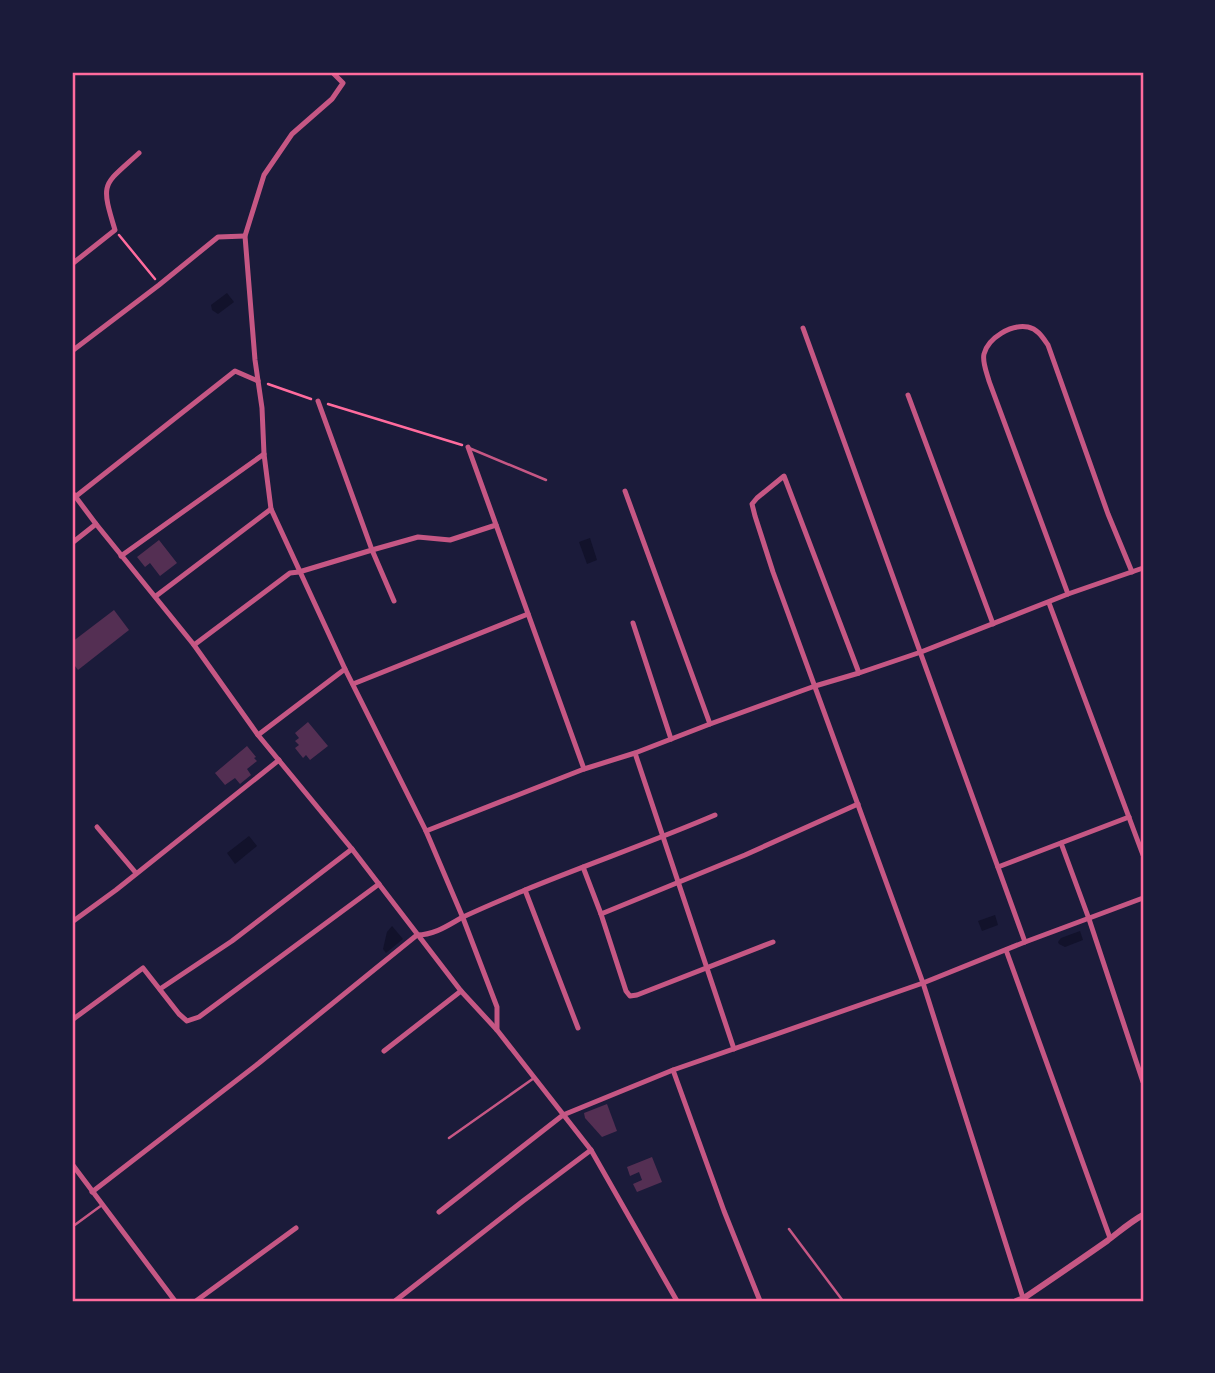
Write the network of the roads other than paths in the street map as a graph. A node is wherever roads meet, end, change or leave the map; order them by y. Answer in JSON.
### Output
{"nodes":[{"id":1,"x":332,"y":72,"type":"edge"},
{"id":2,"x":139,"y":153,"type":"dead end"},
{"id":3,"x":245,"y":236,"type":"junction"},
{"id":4,"x":72,"y":264,"type":"edge"},
{"id":5,"x":803,"y":328,"type":"dead end"},
{"id":6,"x":72,"y":351,"type":"edge"},
{"id":7,"x":258,"y":381,"type":"junction"},
{"id":8,"x":908,"y":395,"type":"dead end"},
{"id":9,"x":318,"y":401,"type":"road end"},
{"id":10,"x":468,"y":447,"type":"joint"},
{"id":11,"x":264,"y":454,"type":"junction"},
{"id":12,"x":546,"y":481,"type":"dead end"},
{"id":13,"x":625,"y":491,"type":"dead end"},
{"id":14,"x":74,"y":495,"type":"edge"},
{"id":15,"x":271,"y":509,"type":"junction"},
{"id":16,"x":96,"y":524,"type":"junction"},
{"id":17,"x":496,"y":525,"type":"junction"},
{"id":18,"x":72,"y":543,"type":"edge"},
{"id":19,"x":372,"y":550,"type":"junction"},
{"id":20,"x":121,"y":556,"type":"junction"},
{"id":21,"x":1143,"y":568,"type":"edge"},
{"id":22,"x":299,"y":572,"type":"junction"},
{"id":23,"x":1132,"y":572,"type":"junction"},
{"id":24,"x":1068,"y":594,"type":"junction"},
{"id":25,"x":156,"y":596,"type":"junction"},
{"id":26,"x":394,"y":601,"type":"dead end"},
{"id":27,"x":1049,"y":603,"type":"junction"},
{"id":28,"x":528,"y":614,"type":"junction"},
{"id":29,"x":633,"y":623,"type":"dead end"},
{"id":30,"x":993,"y":624,"type":"junction"},
{"id":31,"x":194,"y":645,"type":"junction"},
{"id":32,"x":921,"y":652,"type":"junction"},
{"id":33,"x":345,"y":669,"type":"junction"},
{"id":34,"x":859,"y":673,"type":"junction"},
{"id":35,"x":353,"y":684,"type":"junction"},
{"id":36,"x":815,"y":686,"type":"junction"},
{"id":37,"x":710,"y":724,"type":"junction"},
{"id":38,"x":258,"y":735,"type":"junction"},
{"id":39,"x":671,"y":739,"type":"junction"},
{"id":40,"x":635,"y":753,"type":"junction"},
{"id":41,"x":279,"y":760,"type":"junction"},
{"id":42,"x":584,"y":769,"type":"junction"},
{"id":43,"x":858,"y":804,"type":"junction"},
{"id":44,"x":715,"y":815,"type":"dead end"},
{"id":45,"x":1129,"y":817,"type":"junction"},
{"id":46,"x":97,"y":827,"type":"dead end"},
{"id":47,"x":426,"y":831,"type":"junction"},
{"id":48,"x":664,"y":837,"type":"junction"},
{"id":49,"x":1061,"y":843,"type":"junction"},
{"id":50,"x":352,"y":849,"type":"junction"},
{"id":51,"x":1143,"y":855,"type":"edge"},
{"id":52,"x":583,"y":867,"type":"junction"},
{"id":53,"x":998,"y":867,"type":"junction"},
{"id":54,"x":136,"y":873,"type":"junction"},
{"id":55,"x":679,"y":883,"type":"junction"},
{"id":56,"x":379,"y":884,"type":"junction"},
{"id":57,"x":524,"y":890,"type":"junction"},
{"id":58,"x":1143,"y":898,"type":"edge"},
{"id":59,"x":601,"y":914,"type":"junction"},
{"id":60,"x":463,"y":918,"type":"junction"},
{"id":61,"x":1089,"y":919,"type":"junction"},
{"id":62,"x":72,"y":922,"type":"edge"},
{"id":63,"x":417,"y":935,"type":"junction"},
{"id":64,"x":773,"y":942,"type":"dead end"},
{"id":65,"x":1025,"y":942,"type":"junction"},
{"id":66,"x":1006,"y":950,"type":"junction"},
{"id":67,"x":707,"y":966,"type":"junction"},
{"id":68,"x":923,"y":983,"type":"junction"},
{"id":69,"x":160,"y":989,"type":"junction"},
{"id":70,"x":461,"y":990,"type":"junction"},
{"id":71,"x":72,"y":1020,"type":"edge"},
{"id":72,"x":578,"y":1027,"type":"dead end"},
{"id":73,"x":496,"y":1030,"type":"junction"},
{"id":74,"x":734,"y":1049,"type":"junction"},
{"id":75,"x":384,"y":1051,"type":"dead end"},
{"id":76,"x":673,"y":1070,"type":"junction"},
{"id":77,"x":534,"y":1078,"type":"junction"},
{"id":78,"x":1143,"y":1082,"type":"edge"},
{"id":79,"x":563,"y":1115,"type":"junction"},
{"id":80,"x":449,"y":1138,"type":"dead end"},
{"id":81,"x":591,"y":1150,"type":"junction"},
{"id":82,"x":72,"y":1164,"type":"edge"},
{"id":83,"x":92,"y":1192,"type":"junction"},
{"id":84,"x":102,"y":1205,"type":"junction"},
{"id":85,"x":439,"y":1212,"type":"dead end"},
{"id":86,"x":1143,"y":1214,"type":"edge"},
{"id":87,"x":72,"y":1227,"type":"edge"},
{"id":88,"x":296,"y":1228,"type":"dead end"},
{"id":89,"x":789,"y":1229,"type":"dead end"},
{"id":90,"x":1110,"y":1238,"type":"junction"},
{"id":91,"x":1024,"y":1299,"type":"edge"},
{"id":92,"x":175,"y":1301,"type":"edge"},
{"id":93,"x":196,"y":1301,"type":"edge"},
{"id":94,"x":395,"y":1301,"type":"edge"},
{"id":95,"x":677,"y":1301,"type":"edge"},
{"id":96,"x":760,"y":1301,"type":"edge"},
{"id":97,"x":843,"y":1301,"type":"edge"},
{"id":98,"x":1016,"y":1301,"type":"edge"}],
"edges":[{"from":1,"to":3,"type":"street"},
{"from":2,"to":4,"type":"street"},
{"from":3,"to":6,"type":"street"},
{"from":3,"to":7,"type":"street"},
{"from":5,"to":32,"type":"street"},
{"from":7,"to":11,"type":"street"},
{"from":7,"to":14,"type":"street"},
{"from":8,"to":30,"type":"street"},
{"from":9,"to":19,"type":"street"},
{"from":10,"to":12,"type":"lane"},
{"from":10,"to":17,"type":"street"},
{"from":11,"to":15,"type":"street"},
{"from":11,"to":20,"type":"street"},
{"from":13,"to":37,"type":"street"},
{"from":14,"to":16,"type":"street"},
{"from":15,"to":22,"type":"street"},
{"from":15,"to":25,"type":"street"},
{"from":16,"to":18,"type":"street"},
{"from":16,"to":20,"type":"street"},
{"from":17,"to":19,"type":"street"},
{"from":17,"to":28,"type":"street"},
{"from":19,"to":22,"type":"street"},
{"from":19,"to":26,"type":"street"},
{"from":20,"to":25,"type":"street"},
{"from":21,"to":23,"type":"street"},
{"from":22,"to":31,"type":"street"},
{"from":22,"to":33,"type":"street"},
{"from":23,"to":24,"type":"street"},
{"from":23,"to":24,"type":"street"},
{"from":24,"to":27,"type":"street"},
{"from":25,"to":31,"type":"street"},
{"from":27,"to":30,"type":"street"},
{"from":27,"to":45,"type":"street"},
{"from":28,"to":35,"type":"street"},
{"from":28,"to":42,"type":"street"},
{"from":29,"to":39,"type":"street"},
{"from":30,"to":32,"type":"street"},
{"from":31,"to":38,"type":"street"},
{"from":32,"to":34,"type":"street"},
{"from":32,"to":53,"type":"street"},
{"from":33,"to":35,"type":"street"},
{"from":33,"to":38,"type":"street"},
{"from":34,"to":36,"type":"street"},
{"from":34,"to":36,"type":"street"},
{"from":35,"to":47,"type":"street"},
{"from":36,"to":37,"type":"street"},
{"from":36,"to":43,"type":"street"},
{"from":37,"to":39,"type":"street"},
{"from":38,"to":41,"type":"street"},
{"from":39,"to":40,"type":"street"},
{"from":40,"to":42,"type":"street"},
{"from":40,"to":48,"type":"street"},
{"from":41,"to":50,"type":"street"},
{"from":41,"to":54,"type":"street"},
{"from":42,"to":47,"type":"street"},
{"from":43,"to":55,"type":"street"},
{"from":43,"to":68,"type":"street"},
{"from":44,"to":48,"type":"street"},
{"from":45,"to":49,"type":"street"},
{"from":45,"to":51,"type":"street"},
{"from":46,"to":54,"type":"street"},
{"from":47,"to":60,"type":"street"},
{"from":48,"to":52,"type":"street"},
{"from":48,"to":55,"type":"street"},
{"from":49,"to":53,"type":"street"},
{"from":49,"to":61,"type":"street"},
{"from":50,"to":56,"type":"street"},
{"from":50,"to":69,"type":"street"},
{"from":52,"to":57,"type":"street"},
{"from":52,"to":59,"type":"street"},
{"from":53,"to":65,"type":"street"},
{"from":54,"to":62,"type":"street"},
{"from":55,"to":59,"type":"street"},
{"from":55,"to":67,"type":"street"},
{"from":56,"to":63,"type":"street"},
{"from":56,"to":69,"type":"street"},
{"from":57,"to":60,"type":"street"},
{"from":57,"to":72,"type":"street"},
{"from":58,"to":61,"type":"street"},
{"from":59,"to":67,"type":"street"},
{"from":60,"to":63,"type":"street"},
{"from":60,"to":73,"type":"street"},
{"from":61,"to":65,"type":"street"},
{"from":61,"to":78,"type":"street"},
{"from":63,"to":70,"type":"street"},
{"from":63,"to":83,"type":"street"},
{"from":64,"to":67,"type":"street"},
{"from":65,"to":66,"type":"street"},
{"from":66,"to":68,"type":"street"},
{"from":66,"to":90,"type":"street"},
{"from":67,"to":74,"type":"street"},
{"from":68,"to":74,"type":"street"},
{"from":68,"to":91,"type":"street"},
{"from":69,"to":71,"type":"street"},
{"from":70,"to":73,"type":"street"},
{"from":70,"to":75,"type":"street"},
{"from":73,"to":77,"type":"street"},
{"from":74,"to":76,"type":"street"},
{"from":76,"to":79,"type":"street"},
{"from":76,"to":96,"type":"street"},
{"from":77,"to":79,"type":"street"},
{"from":77,"to":80,"type":"lane"},
{"from":79,"to":81,"type":"street"},
{"from":79,"to":85,"type":"street"},
{"from":81,"to":94,"type":"street"},
{"from":81,"to":95,"type":"street"},
{"from":82,"to":83,"type":"street"},
{"from":83,"to":84,"type":"street"},
{"from":84,"to":87,"type":"lane"},
{"from":84,"to":92,"type":"street"},
{"from":86,"to":90,"type":"street"},
{"from":88,"to":93,"type":"street"},
{"from":89,"to":97,"type":"lane"},
{"from":90,"to":91,"type":"street"},
{"from":91,"to":98,"type":"street"}]}
